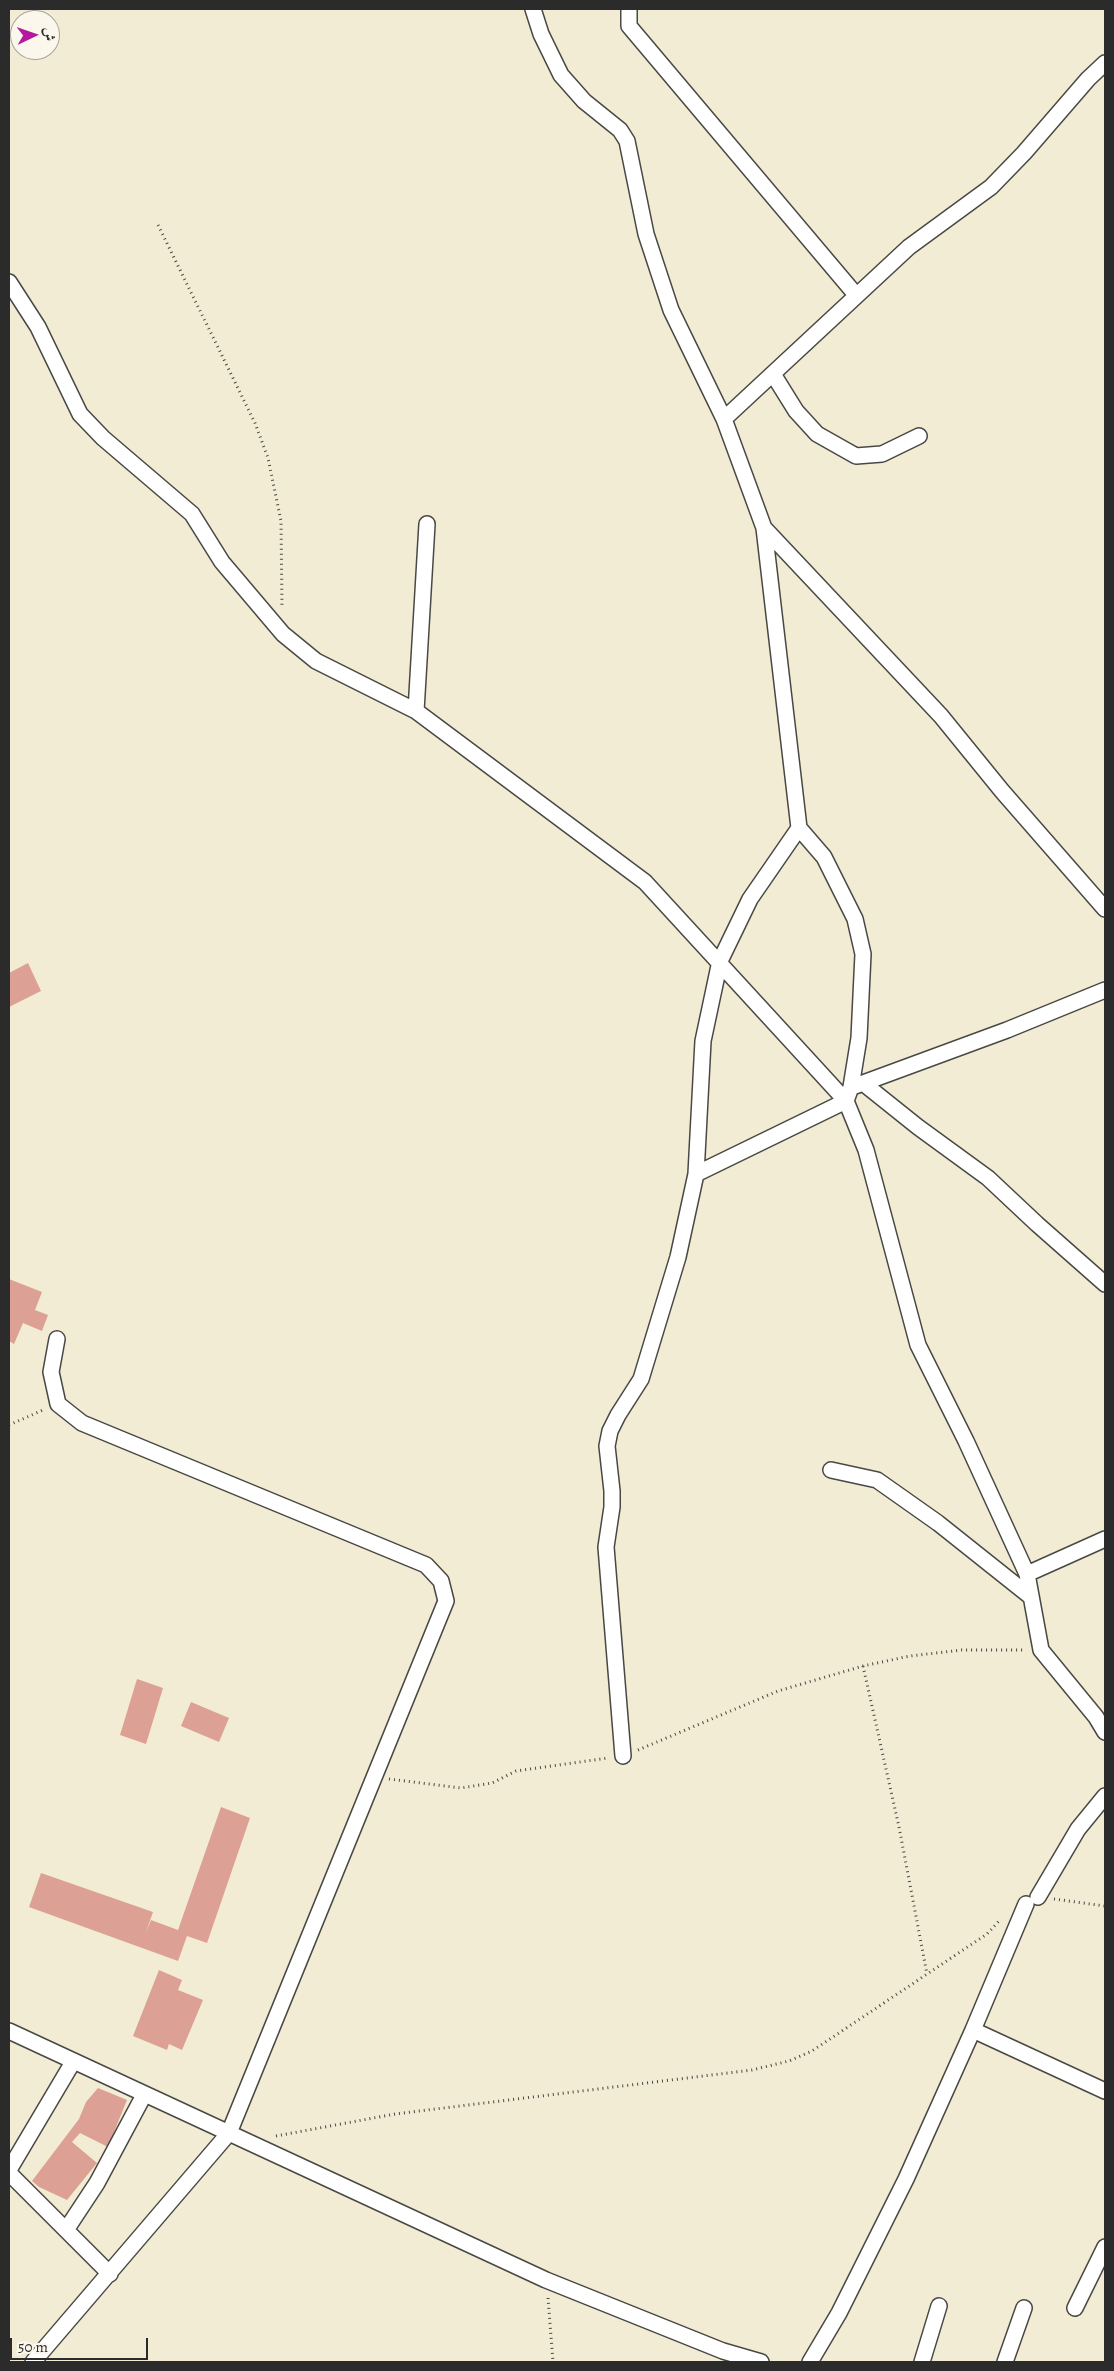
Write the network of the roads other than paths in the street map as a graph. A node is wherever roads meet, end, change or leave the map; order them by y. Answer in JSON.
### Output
{"nodes":[{"id":1,"x":533,"y":9,"type":"edge"},
{"id":2,"x":629,"y":9,"type":"edge"},
{"id":3,"x":1105,"y":63,"type":"edge"},
{"id":4,"x":9,"y":282,"type":"edge"},
{"id":5,"x":856,"y":295,"type":"junction"},
{"id":6,"x":773,"y":374,"type":"junction"},
{"id":7,"x":724,"y":419,"type":"junction"},
{"id":8,"x":919,"y":436,"type":"dead end"},
{"id":9,"x":427,"y":524,"type":"dead end"},
{"id":10,"x":764,"y":528,"type":"junction"},
{"id":11,"x":416,"y":711,"type":"junction"},
{"id":12,"x":799,"y":828,"type":"junction"},
{"id":13,"x":1105,"y":910,"type":"edge"},
{"id":14,"x":720,"y":961,"type":"junction"},
{"id":15,"x":1105,"y":990,"type":"edge"},
{"id":16,"x":854,"y":1091,"type":"junction"},
{"id":17,"x":696,"y":1174,"type":"junction"},
{"id":18,"x":1105,"y":1284,"type":"edge"},
{"id":19,"x":57,"y":1338,"type":"dead end"},
{"id":20,"x":831,"y":1470,"type":"dead end"},
{"id":21,"x":1105,"y":1539,"type":"edge"},
{"id":22,"x":1027,"y":1574,"type":"junction"},
{"id":23,"x":1031,"y":1597,"type":"junction"},
{"id":24,"x":1105,"y":1732,"type":"edge"},
{"id":25,"x":623,"y":1756,"type":"road end"},
{"id":26,"x":1105,"y":1796,"type":"edge"},
{"id":27,"x":973,"y":2030,"type":"junction"},
{"id":28,"x":9,"y":2031,"type":"edge"},
{"id":29,"x":73,"y":2062,"type":"junction"},
{"id":30,"x":1105,"y":2091,"type":"edge"},
{"id":31,"x":144,"y":2095,"type":"junction"},
{"id":32,"x":229,"y":2134,"type":"junction"},
{"id":33,"x":9,"y":2172,"type":"edge"},
{"id":34,"x":66,"y":2230,"type":"junction"},
{"id":35,"x":1105,"y":2247,"type":"edge"},
{"id":36,"x":110,"y":2274,"type":"junction"},
{"id":37,"x":939,"y":2306,"type":"dead end"},
{"id":38,"x":1024,"y":2308,"type":"dead end"},
{"id":39,"x":1075,"y":2308,"type":"dead end"},
{"id":40,"x":33,"y":2362,"type":"edge"},
{"id":41,"x":761,"y":2362,"type":"edge"},
{"id":42,"x":810,"y":2362,"type":"edge"},
{"id":43,"x":922,"y":2362,"type":"edge"},
{"id":44,"x":1005,"y":2362,"type":"edge"}],
"edges":[{"from":1,"to":7,"type":"street"},
{"from":2,"to":5,"type":"street"},
{"from":3,"to":5,"type":"street"},
{"from":4,"to":11,"type":"street"},
{"from":5,"to":6,"type":"street"},
{"from":6,"to":7,"type":"street"},
{"from":6,"to":8,"type":"street"},
{"from":7,"to":10,"type":"street"},
{"from":9,"to":11,"type":"street"},
{"from":10,"to":12,"type":"street"},
{"from":10,"to":13,"type":"street"},
{"from":11,"to":14,"type":"street"},
{"from":12,"to":14,"type":"street"},
{"from":12,"to":16,"type":"street"},
{"from":14,"to":16,"type":"street"},
{"from":14,"to":17,"type":"street"},
{"from":15,"to":16,"type":"street"},
{"from":16,"to":17,"type":"street"},
{"from":16,"to":18,"type":"street"},
{"from":16,"to":22,"type":"street"},
{"from":17,"to":25,"type":"street"},
{"from":19,"to":32,"type":"street"},
{"from":20,"to":23,"type":"street"},
{"from":21,"to":22,"type":"street"},
{"from":22,"to":23,"type":"street"},
{"from":23,"to":24,"type":"street"},
{"from":26,"to":27,"type":"street"},
{"from":27,"to":30,"type":"street"},
{"from":27,"to":42,"type":"street"},
{"from":28,"to":29,"type":"street"},
{"from":29,"to":31,"type":"street"},
{"from":29,"to":33,"type":"street"},
{"from":31,"to":32,"type":"street"},
{"from":31,"to":34,"type":"street"},
{"from":32,"to":36,"type":"street"},
{"from":32,"to":41,"type":"street"},
{"from":33,"to":34,"type":"street"},
{"from":34,"to":36,"type":"street"},
{"from":35,"to":39,"type":"street"},
{"from":36,"to":40,"type":"street"},
{"from":37,"to":43,"type":"street"},
{"from":38,"to":44,"type":"street"}]}
